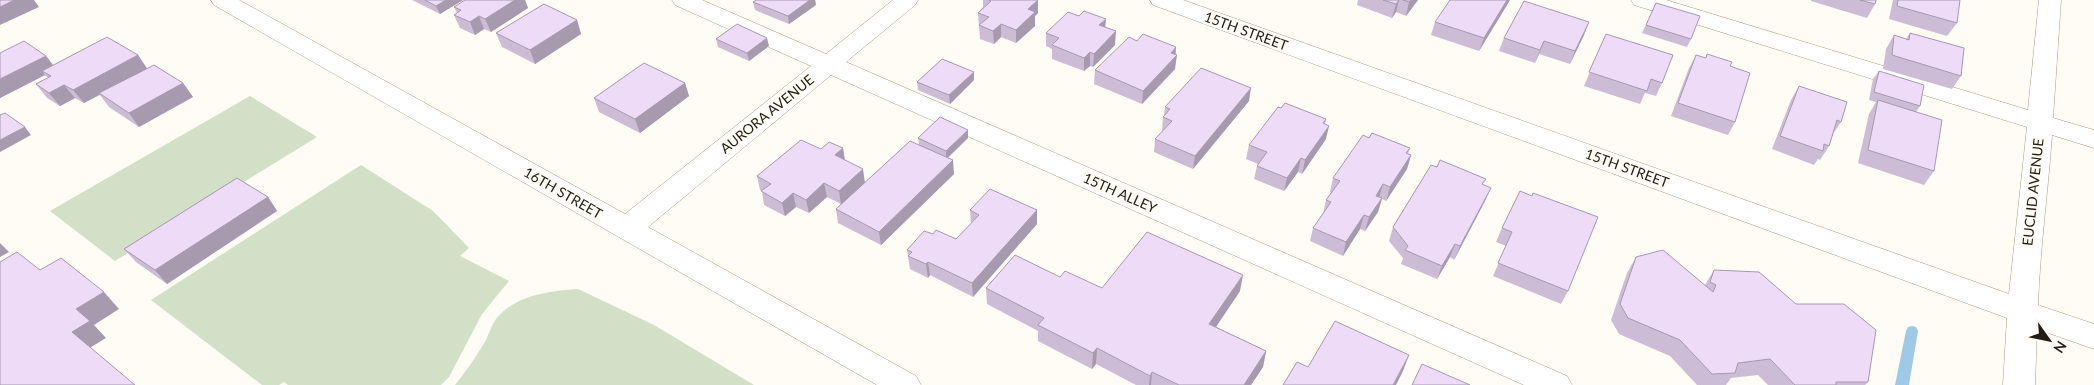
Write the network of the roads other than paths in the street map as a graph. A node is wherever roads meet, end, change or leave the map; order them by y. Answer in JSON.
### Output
{"nodes":[{"id":1,"x":222,"y":0,"type":"edge"},
{"id":2,"x":683,"y":0,"type":"edge"},
{"id":3,"x":907,"y":0,"type":"edge"},
{"id":4,"x":1161,"y":0,"type":"edge"},
{"id":5,"x":1642,"y":0,"type":"edge"},
{"id":6,"x":2050,"y":0,"type":"edge"},
{"id":7,"x":828,"y":64,"type":"junction"},
{"id":8,"x":2040,"y":123,"type":"junction"},
{"id":9,"x":2094,"y":139,"type":"edge"},
{"id":10,"x":626,"y":229,"type":"junction"},
{"id":11,"x":2023,"y":312,"type":"junction"},
{"id":12,"x":2094,"y":337,"type":"edge"},
{"id":13,"x":905,"y":385,"type":"edge"},
{"id":14,"x":1556,"y":385,"type":"edge"},
{"id":15,"x":2019,"y":385,"type":"edge"}],
"edges":[{"from":1,"to":10,"type":"street","name":"16TH STREET"},
{"from":2,"to":7,"type":"street","name":"15TH ALLEY"},
{"from":3,"to":7,"type":"street","name":"AURORA AVENUE"},
{"from":4,"to":11,"type":"street","name":"15TH STREET"},
{"from":5,"to":8,"type":"street"},
{"from":6,"to":8,"type":"street","name":"EUCLID AVENUE"},
{"from":7,"to":10,"type":"street","name":"AURORA AVENUE"},
{"from":7,"to":14,"type":"street","name":"15TH ALLEY"},
{"from":8,"to":9,"type":"street"},
{"from":8,"to":11,"type":"street","name":"EUCLID AVENUE"},
{"from":10,"to":13,"type":"street","name":"16TH STREET"},
{"from":11,"to":12,"type":"street","name":"15TH STREET"},
{"from":11,"to":15,"type":"street","name":"EUCLID AVENUE"}]}
